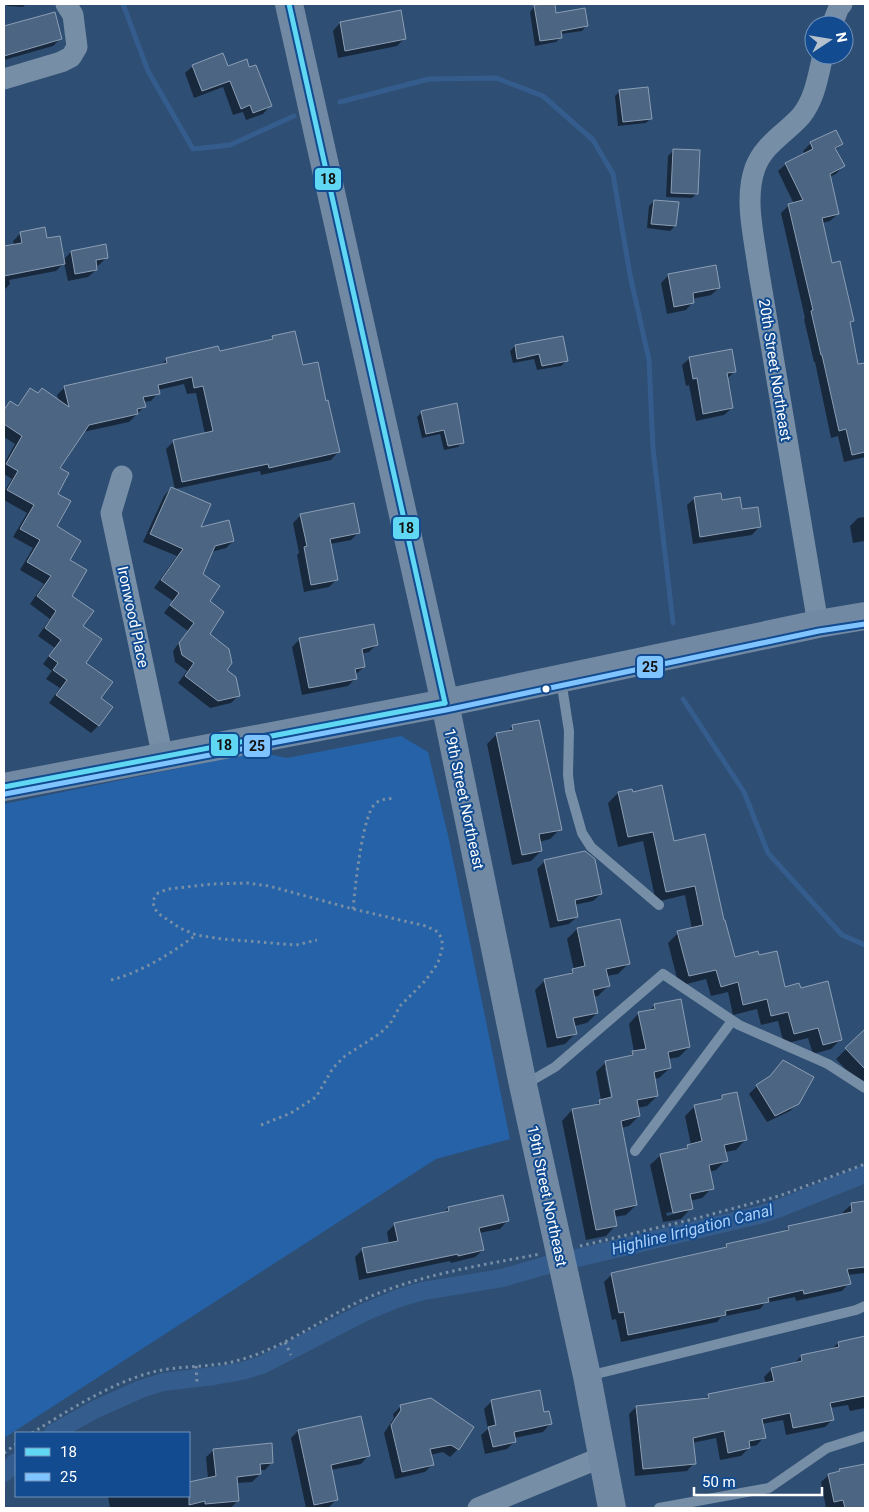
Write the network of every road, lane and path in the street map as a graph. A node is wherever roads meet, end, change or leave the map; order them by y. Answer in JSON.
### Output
{"nodes":[{"id":1,"x":66,"y":4,"type":"edge"},
{"id":2,"x":289,"y":4,"type":"edge"},
{"id":3,"x":842,"y":4,"type":"edge"},
{"id":4,"x":836,"y":15,"type":"edge"},
{"id":5,"x":820,"y":65,"type":"edge"},
{"id":6,"x":4,"y":79,"type":"edge"},
{"id":7,"x":122,"y":476,"type":"dead end"},
{"id":8,"x":865,"y":616,"type":"edge"},
{"id":9,"x":818,"y":624,"type":"junction"},
{"id":10,"x":560,"y":679,"type":"junction"},
{"id":11,"x":445,"y":703,"type":"junction"},
{"id":12,"x":163,"y":758,"type":"junction"},
{"id":13,"x":4,"y":787,"type":"edge"},
{"id":14,"x":395,"y":798,"type":"dead end"},
{"id":15,"x":659,"y":904,"type":"dead end"},
{"id":16,"x":353,"y":909,"type":"junction"},
{"id":17,"x":196,"y":935,"type":"junction"},
{"id":18,"x":317,"y":940,"type":"dead end"},
{"id":19,"x":111,"y":980,"type":"dead end"},
{"id":20,"x":732,"y":1021,"type":"junction"},
{"id":21,"x":523,"y":1085,"type":"junction"},
{"id":22,"x":865,"y":1088,"type":"edge"},
{"id":23,"x":261,"y":1125,"type":"dead end"},
{"id":24,"x":635,"y":1150,"type":"dead end"},
{"id":25,"x":865,"y":1164,"type":"edge"},
{"id":26,"x":559,"y":1251,"type":"junction"},
{"id":27,"x":865,"y":1306,"type":"edge"},
{"id":28,"x":285,"y":1342,"type":"junction"},
{"id":29,"x":292,"y":1355,"type":"dead end"},
{"id":30,"x":196,"y":1366,"type":"junction"},
{"id":31,"x":586,"y":1376,"type":"junction"},
{"id":32,"x":197,"y":1383,"type":"dead end"},
{"id":33,"x":34,"y":1432,"type":"edge"},
{"id":34,"x":865,"y":1436,"type":"edge"},
{"id":35,"x":15,"y":1445,"type":"edge"},
{"id":36,"x":4,"y":1453,"type":"edge"},
{"id":37,"x":602,"y":1457,"type":"junction"},
{"id":38,"x":478,"y":1508,"type":"edge"},
{"id":39,"x":612,"y":1508,"type":"edge"},
{"id":40,"x":659,"y":1508,"type":"edge"}],
"edges":[{"from":1,"to":6,"type":"street"},
{"from":2,"to":11,"type":"street","name":"19th Street Northeast"},
{"from":3,"to":4,"type":"street"},
{"from":5,"to":9,"type":"street","name":"20th Street Northeast"},
{"from":7,"to":12,"type":"street","name":"Ironwood Place"},
{"from":8,"to":9,"type":"street"},
{"from":9,"to":10,"type":"street"},
{"from":10,"to":11,"type":"street"},
{"from":10,"to":15,"type":"lane"},
{"from":11,"to":12,"type":"street"},
{"from":11,"to":21,"type":"street","name":"19th Street Northeast"},
{"from":12,"to":13,"type":"street"},
{"from":14,"to":16,"type":"path"},
{"from":16,"to":17,"type":"path"},
{"from":16,"to":23,"type":"path"},
{"from":17,"to":18,"type":"path"},
{"from":17,"to":19,"type":"path"},
{"from":20,"to":21,"type":"lane"},
{"from":20,"to":22,"type":"lane"},
{"from":20,"to":24,"type":"lane"},
{"from":21,"to":26,"type":"street","name":"19th Street Northeast"},
{"from":25,"to":26,"type":"path"},
{"from":26,"to":28,"type":"path"},
{"from":26,"to":31,"type":"street","name":"19th Street Northeast"},
{"from":27,"to":31,"type":"lane"},
{"from":28,"to":29,"type":"path"},
{"from":28,"to":30,"type":"path"},
{"from":30,"to":32,"type":"path"},
{"from":30,"to":33,"type":"path"},
{"from":31,"to":37,"type":"street","name":"19th Street Northeast"},
{"from":34,"to":40,"type":"lane"},
{"from":35,"to":36,"type":"path"},
{"from":37,"to":38,"type":"street"},
{"from":37,"to":39,"type":"street","name":"19th Street Northeast"}]}
